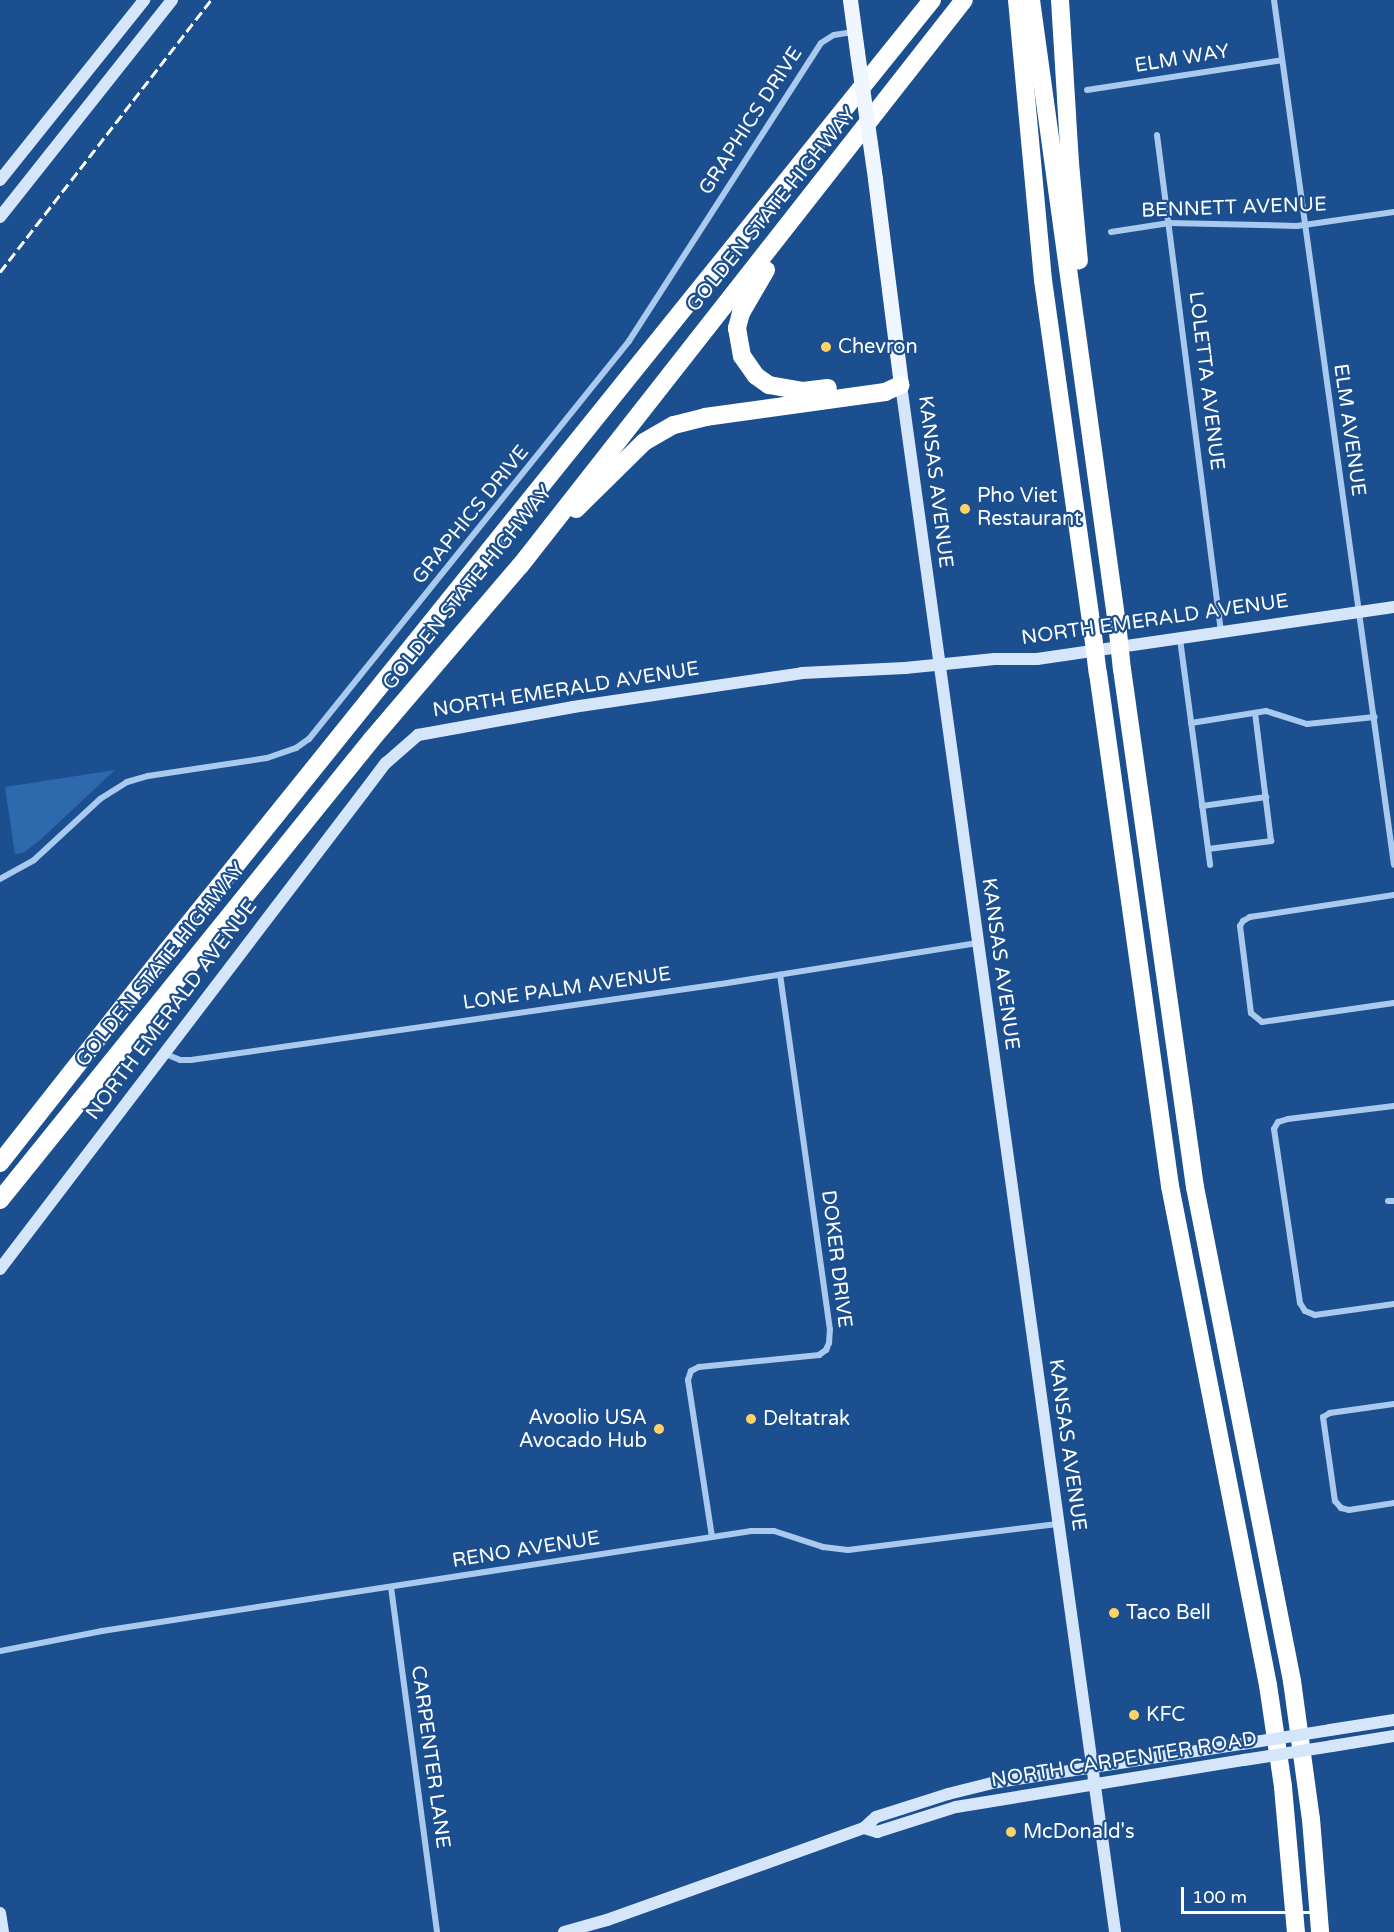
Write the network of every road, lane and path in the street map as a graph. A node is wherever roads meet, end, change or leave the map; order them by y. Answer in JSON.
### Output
{"nodes":[{"id":1,"x":144,"y":0,"type":"edge"},
{"id":2,"x":166,"y":0,"type":"edge"},
{"id":3,"x":172,"y":0,"type":"edge"},
{"id":4,"x":850,"y":0,"type":"edge"},
{"id":5,"x":921,"y":0,"type":"edge"},
{"id":6,"x":932,"y":0,"type":"edge"},
{"id":7,"x":964,"y":0,"type":"edge"},
{"id":8,"x":1017,"y":0,"type":"edge"},
{"id":9,"x":1031,"y":0,"type":"edge"},
{"id":10,"x":1060,"y":0,"type":"edge"},
{"id":11,"x":1274,"y":0,"type":"edge"},
{"id":12,"x":854,"y":32,"type":"junction"},
{"id":13,"x":1029,"y":46,"type":"junction"},
{"id":14,"x":128,"y":56,"type":"junction"},
{"id":15,"x":1282,"y":60,"type":"junction"},
{"id":16,"x":871,"y":79,"type":"junction"},
{"id":17,"x":1087,"y":90,"type":"dead end"},
{"id":18,"x":1157,"y":135,"type":"dead end"},
{"id":19,"x":0,"y":180,"type":"edge"},
{"id":20,"x":807,"y":203,"type":"junction"},
{"id":21,"x":1394,"y":212,"type":"edge"},
{"id":22,"x":0,"y":217,"type":"edge"},
{"id":23,"x":1169,"y":223,"type":"junction"},
{"id":24,"x":1304,"y":225,"type":"junction"},
{"id":25,"x":1111,"y":232,"type":"dead end"},
{"id":26,"x":901,"y":385,"type":"junction"},
{"id":27,"x":1101,"y":505,"type":"junction"},
{"id":28,"x":520,"y":566,"type":"junction"},
{"id":29,"x":1394,"y":607,"type":"edge"},
{"id":30,"x":1358,"y":612,"type":"junction"},
{"id":31,"x":1221,"y":632,"type":"junction"},
{"id":32,"x":1180,"y":639,"type":"junction"},
{"id":33,"x":937,"y":663,"type":"junction"},
{"id":34,"x":1255,"y":713,"type":"junction"},
{"id":35,"x":1375,"y":717,"type":"junction"},
{"id":36,"x":1191,"y":723,"type":"junction"},
{"id":37,"x":1266,"y":797,"type":"junction"},
{"id":38,"x":1202,"y":806,"type":"junction"},
{"id":39,"x":1208,"y":849,"type":"junction"},
{"id":40,"x":1210,"y":865,"type":"dead end"},
{"id":41,"x":1394,"y":865,"type":"edge"},
{"id":42,"x":0,"y":879,"type":"edge"},
{"id":43,"x":1394,"y":896,"type":"edge"},
{"id":44,"x":976,"y":942,"type":"junction"},
{"id":45,"x":780,"y":975,"type":"junction"},
{"id":46,"x":1394,"y":1003,"type":"edge"},
{"id":47,"x":163,"y":1053,"type":"junction"},
{"id":48,"x":1394,"y":1106,"type":"edge"},
{"id":49,"x":0,"y":1163,"type":"edge"},
{"id":50,"x":0,"y":1200,"type":"edge"},
{"id":51,"x":0,"y":1269,"type":"edge"},
{"id":52,"x":1394,"y":1304,"type":"edge"},
{"id":53,"x":1394,"y":1404,"type":"edge"},
{"id":54,"x":1394,"y":1503,"type":"edge"},
{"id":55,"x":1057,"y":1524,"type":"junction"},
{"id":56,"x":712,"y":1537,"type":"junction"},
{"id":57,"x":391,"y":1587,"type":"junction"},
{"id":58,"x":0,"y":1651,"type":"edge"},
{"id":59,"x":1394,"y":1720,"type":"edge"},
{"id":60,"x":1394,"y":1736,"type":"edge"},
{"id":61,"x":1091,"y":1768,"type":"junction"},
{"id":62,"x":1094,"y":1783,"type":"junction"},
{"id":63,"x":864,"y":1828,"type":"junction"},
{"id":64,"x":0,"y":1913,"type":"edge"},
{"id":65,"x":3,"y":1932,"type":"edge"},
{"id":66,"x":437,"y":1932,"type":"edge"},
{"id":67,"x":564,"y":1932,"type":"edge"},
{"id":68,"x":1115,"y":1932,"type":"edge"},
{"id":69,"x":1296,"y":1932,"type":"edge"},
{"id":70,"x":1320,"y":1932,"type":"edge"}],
"edges":[{"from":1,"to":19,"type":"main road"},
{"from":2,"to":14,"type":"main road"},
{"from":3,"to":14,"type":"main road"},
{"from":4,"to":12,"type":"main road","name":"KANSAS AVENUE"},
{"from":5,"to":16,"type":"highway"},
{"from":6,"to":16,"type":"highway","name":"GOLDEN STATE HIGHWAY"},
{"from":7,"to":20,"type":"highway","name":"GOLDEN STATE HIGHWAY"},
{"from":8,"to":13,"type":"highway"},
{"from":9,"to":13,"type":"highway"},
{"from":10,"to":27,"type":"highway"},
{"from":11,"to":15,"type":"street","name":"ELM AVENUE"},
{"from":12,"to":26,"type":"main road","name":"KANSAS AVENUE","bridge":true},
{"from":12,"to":42,"type":"street","name":"GRAPHICS DRIVE"},
{"from":13,"to":27,"type":"highway"},
{"from":13,"to":69,"type":"highway","bridge":true},
{"from":14,"to":22,"type":"main road"},
{"from":15,"to":17,"type":"street","name":"ELM WAY"},
{"from":15,"to":24,"type":"street","name":"ELM AVENUE"},
{"from":16,"to":49,"type":"highway","name":"GOLDEN STATE HIGHWAY"},
{"from":18,"to":23,"type":"street","name":"LOLETTA AVENUE"},
{"from":20,"to":26,"type":"highway"},
{"from":20,"to":28,"type":"highway","name":"GOLDEN STATE HIGHWAY"},
{"from":21,"to":24,"type":"street","name":"BENNETT AVENUE"},
{"from":23,"to":24,"type":"street","name":"BENNETT AVENUE"},
{"from":23,"to":25,"type":"street","name":"BENNETT AVENUE"},
{"from":23,"to":31,"type":"street","name":"LOLETTA AVENUE"},
{"from":24,"to":30,"type":"street","name":"ELM AVENUE"},
{"from":26,"to":28,"type":"highway"},
{"from":26,"to":33,"type":"main road","name":"KANSAS AVENUE"},
{"from":27,"to":70,"type":"highway","bridge":true},
{"from":28,"to":50,"type":"highway","name":"GOLDEN STATE HIGHWAY"},
{"from":29,"to":30,"type":"main road","name":"NORTH EMERALD AVENUE"},
{"from":30,"to":31,"type":"main road","name":"NORTH EMERALD AVENUE"},
{"from":30,"to":35,"type":"street","name":"ELM AVENUE"},
{"from":31,"to":32,"type":"main road","name":"NORTH EMERALD AVENUE"},
{"from":32,"to":33,"type":"main road","name":"NORTH EMERALD AVENUE"},
{"from":32,"to":36,"type":"street"},
{"from":33,"to":44,"type":"main road","name":"KANSAS AVENUE"},
{"from":33,"to":47,"type":"main road","name":"NORTH EMERALD AVENUE"},
{"from":34,"to":35,"type":"street"},
{"from":34,"to":36,"type":"street"},
{"from":34,"to":37,"type":"street"},
{"from":35,"to":41,"type":"street","name":"ELM AVENUE"},
{"from":36,"to":38,"type":"street"},
{"from":37,"to":38,"type":"street"},
{"from":37,"to":39,"type":"street"},
{"from":38,"to":39,"type":"street"},
{"from":39,"to":40,"type":"street"},
{"from":43,"to":46,"type":"street"},
{"from":44,"to":45,"type":"street","name":"LONE PALM AVENUE"},
{"from":44,"to":55,"type":"main road","name":"KANSAS AVENUE"},
{"from":45,"to":47,"type":"street","name":"LONE PALM AVENUE"},
{"from":45,"to":56,"type":"street","name":"DOKER DRIVE"},
{"from":47,"to":51,"type":"main road","name":"NORTH EMERALD AVENUE"},
{"from":48,"to":52,"type":"street"},
{"from":53,"to":54,"type":"street"},
{"from":55,"to":56,"type":"street","name":"RENO AVENUE"},
{"from":55,"to":61,"type":"main road","name":"KANSAS AVENUE"},
{"from":56,"to":57,"type":"street","name":"RENO AVENUE"},
{"from":57,"to":58,"type":"street","name":"RENO AVENUE"},
{"from":57,"to":66,"type":"street","name":"CARPENTER LANE"},
{"from":59,"to":61,"type":"main road","name":"NORTH CARPENTER ROAD","bridge":true},
{"from":60,"to":62,"type":"main road","name":"NORTH CARPENTER ROAD","bridge":true},
{"from":61,"to":62,"type":"main road","name":"KANSAS AVENUE"},
{"from":61,"to":63,"type":"main road","name":"NORTH CARPENTER ROAD"},
{"from":62,"to":63,"type":"main road","name":"NORTH CARPENTER ROAD"},
{"from":62,"to":68,"type":"main road","name":"KANSAS AVENUE"},
{"from":63,"to":67,"type":"main road","name":"NORTH CARPENTER ROAD"},
{"from":64,"to":65,"type":"main road"}]}
